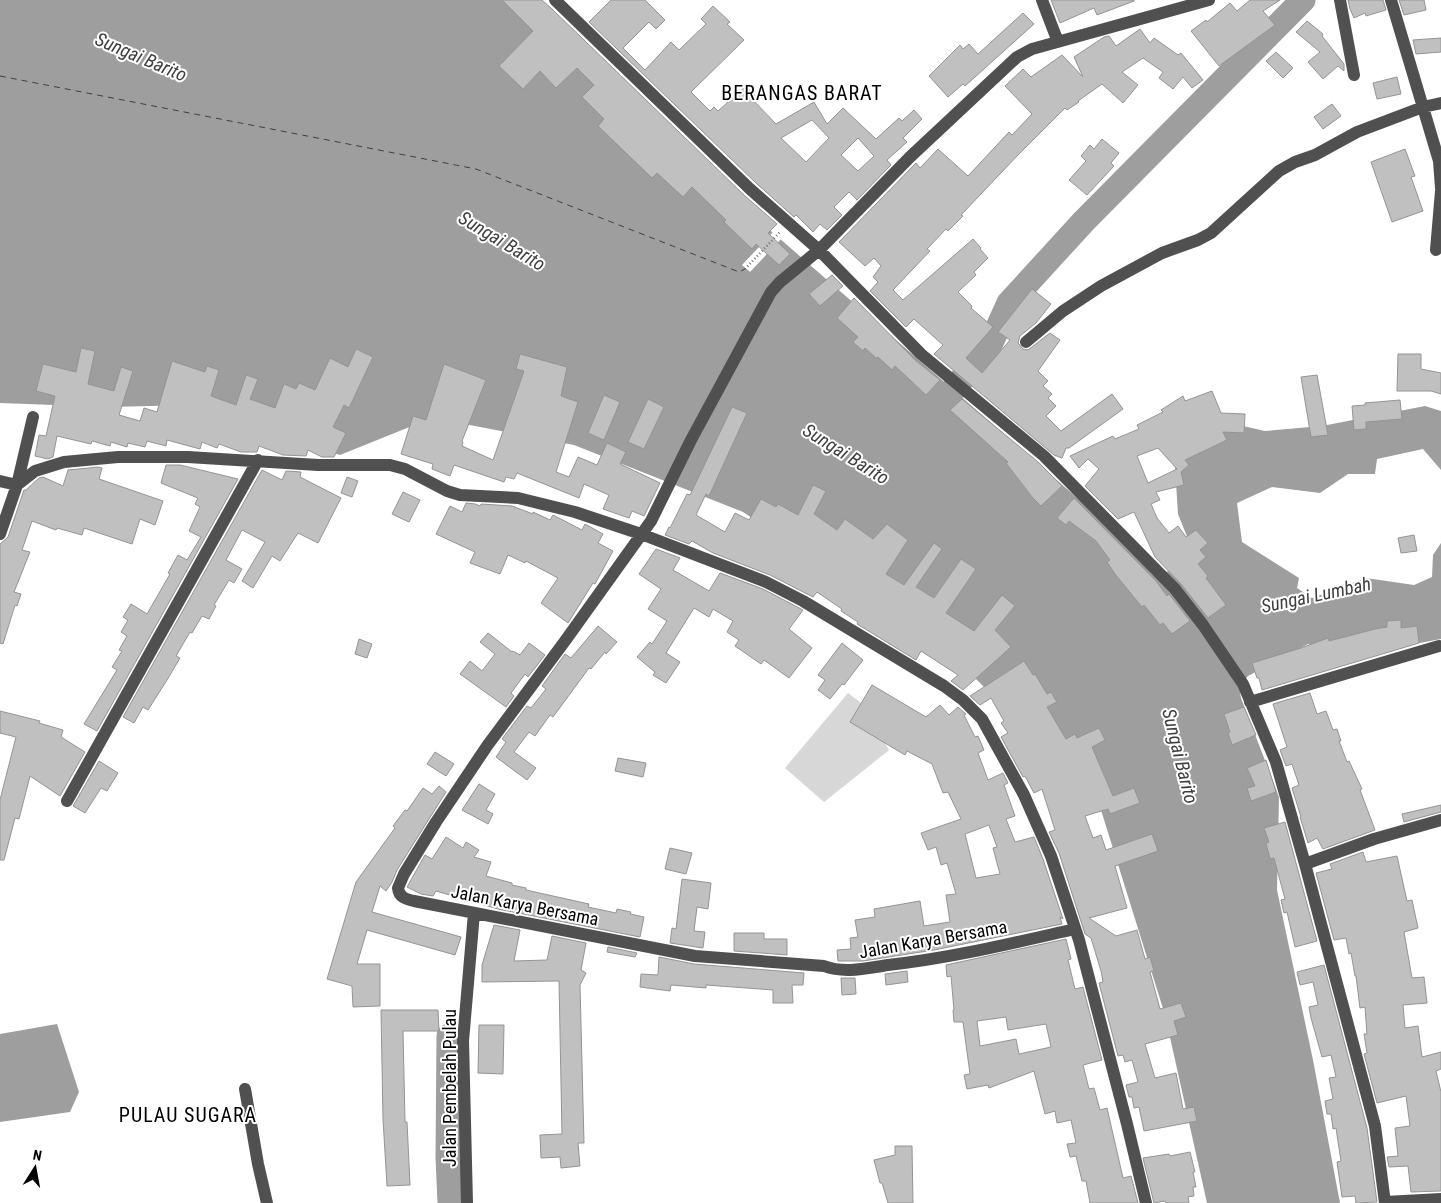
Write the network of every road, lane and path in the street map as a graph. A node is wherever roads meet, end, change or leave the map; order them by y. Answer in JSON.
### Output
{"nodes":[{"id":1,"x":555,"y":0,"type":"edge"},
{"id":2,"x":1042,"y":0,"type":"edge"},
{"id":3,"x":1209,"y":0,"type":"edge"},
{"id":4,"x":1340,"y":0,"type":"edge"},
{"id":5,"x":1391,"y":0,"type":"edge"},
{"id":6,"x":1058,"y":42,"type":"junction"},
{"id":7,"x":1354,"y":75,"type":"dead end"},
{"id":8,"x":1441,"y":103,"type":"edge"},
{"id":9,"x":1423,"y":108,"type":"junction"},
{"id":10,"x":1441,"y":188,"type":"edge"},
{"id":11,"x":1441,"y":192,"type":"edge"},
{"id":12,"x":789,"y":223,"type":"junction"},
{"id":13,"x":1436,"y":250,"type":"dead end"},
{"id":14,"x":816,"y":252,"type":"junction"},
{"id":15,"x":745,"y":268,"type":"dead end"},
{"id":16,"x":1026,"y":342,"type":"dead end"},
{"id":17,"x":33,"y":417,"type":"dead end"},
{"id":18,"x":258,"y":460,"type":"junction"},
{"id":19,"x":0,"y":481,"type":"edge"},
{"id":20,"x":17,"y":484,"type":"junction"},
{"id":21,"x":0,"y":534,"type":"edge"},
{"id":22,"x":641,"y":534,"type":"junction"},
{"id":23,"x":1439,"y":646,"type":"dead end"},
{"id":24,"x":1250,"y":702,"type":"junction"},
{"id":25,"x":67,"y":801,"type":"dead end"},
{"id":26,"x":1441,"y":820,"type":"edge"},
{"id":27,"x":1305,"y":864,"type":"junction"},
{"id":28,"x":474,"y":912,"type":"junction"},
{"id":29,"x":1075,"y":928,"type":"junction"},
{"id":30,"x":245,"y":1089,"type":"dead end"},
{"id":31,"x":1441,"y":1199,"type":"edge"},
{"id":32,"x":1385,"y":1202,"type":"edge"},
{"id":33,"x":267,"y":1203,"type":"edge"},
{"id":34,"x":467,"y":1203,"type":"edge"},
{"id":35,"x":1146,"y":1203,"type":"edge"}],
"edges":[{"from":1,"to":12,"type":"street"},
{"from":2,"to":6,"type":"street"},
{"from":3,"to":6,"type":"street"},
{"from":4,"to":7,"type":"street"},
{"from":5,"to":9,"type":"street"},
{"from":6,"to":14,"type":"street"},
{"from":8,"to":9,"type":"street"},
{"from":9,"to":10,"type":"street"},
{"from":9,"to":16,"type":"street"},
{"from":11,"to":13,"type":"street"},
{"from":12,"to":14,"type":"street"},
{"from":12,"to":15,"type":"path"},
{"from":14,"to":22,"type":"street"},
{"from":14,"to":24,"type":"street"},
{"from":17,"to":20,"type":"street"},
{"from":18,"to":20,"type":"street"},
{"from":18,"to":22,"type":"street"},
{"from":18,"to":25,"type":"street"},
{"from":19,"to":20,"type":"street"},
{"from":20,"to":21,"type":"street"},
{"from":22,"to":28,"type":"street","name":"Jalan Karya Bersama"},
{"from":22,"to":29,"type":"street"},
{"from":23,"to":24,"type":"street"},
{"from":24,"to":27,"type":"street"},
{"from":26,"to":27,"type":"street"},
{"from":27,"to":32,"type":"street"},
{"from":28,"to":29,"type":"street","name":"Jalan Karya Bersama"},
{"from":28,"to":34,"type":"street","name":"Jalan Pembelah Pulau"},
{"from":29,"to":35,"type":"street"},
{"from":30,"to":33,"type":"street"},
{"from":31,"to":32,"type":"street"}]}
